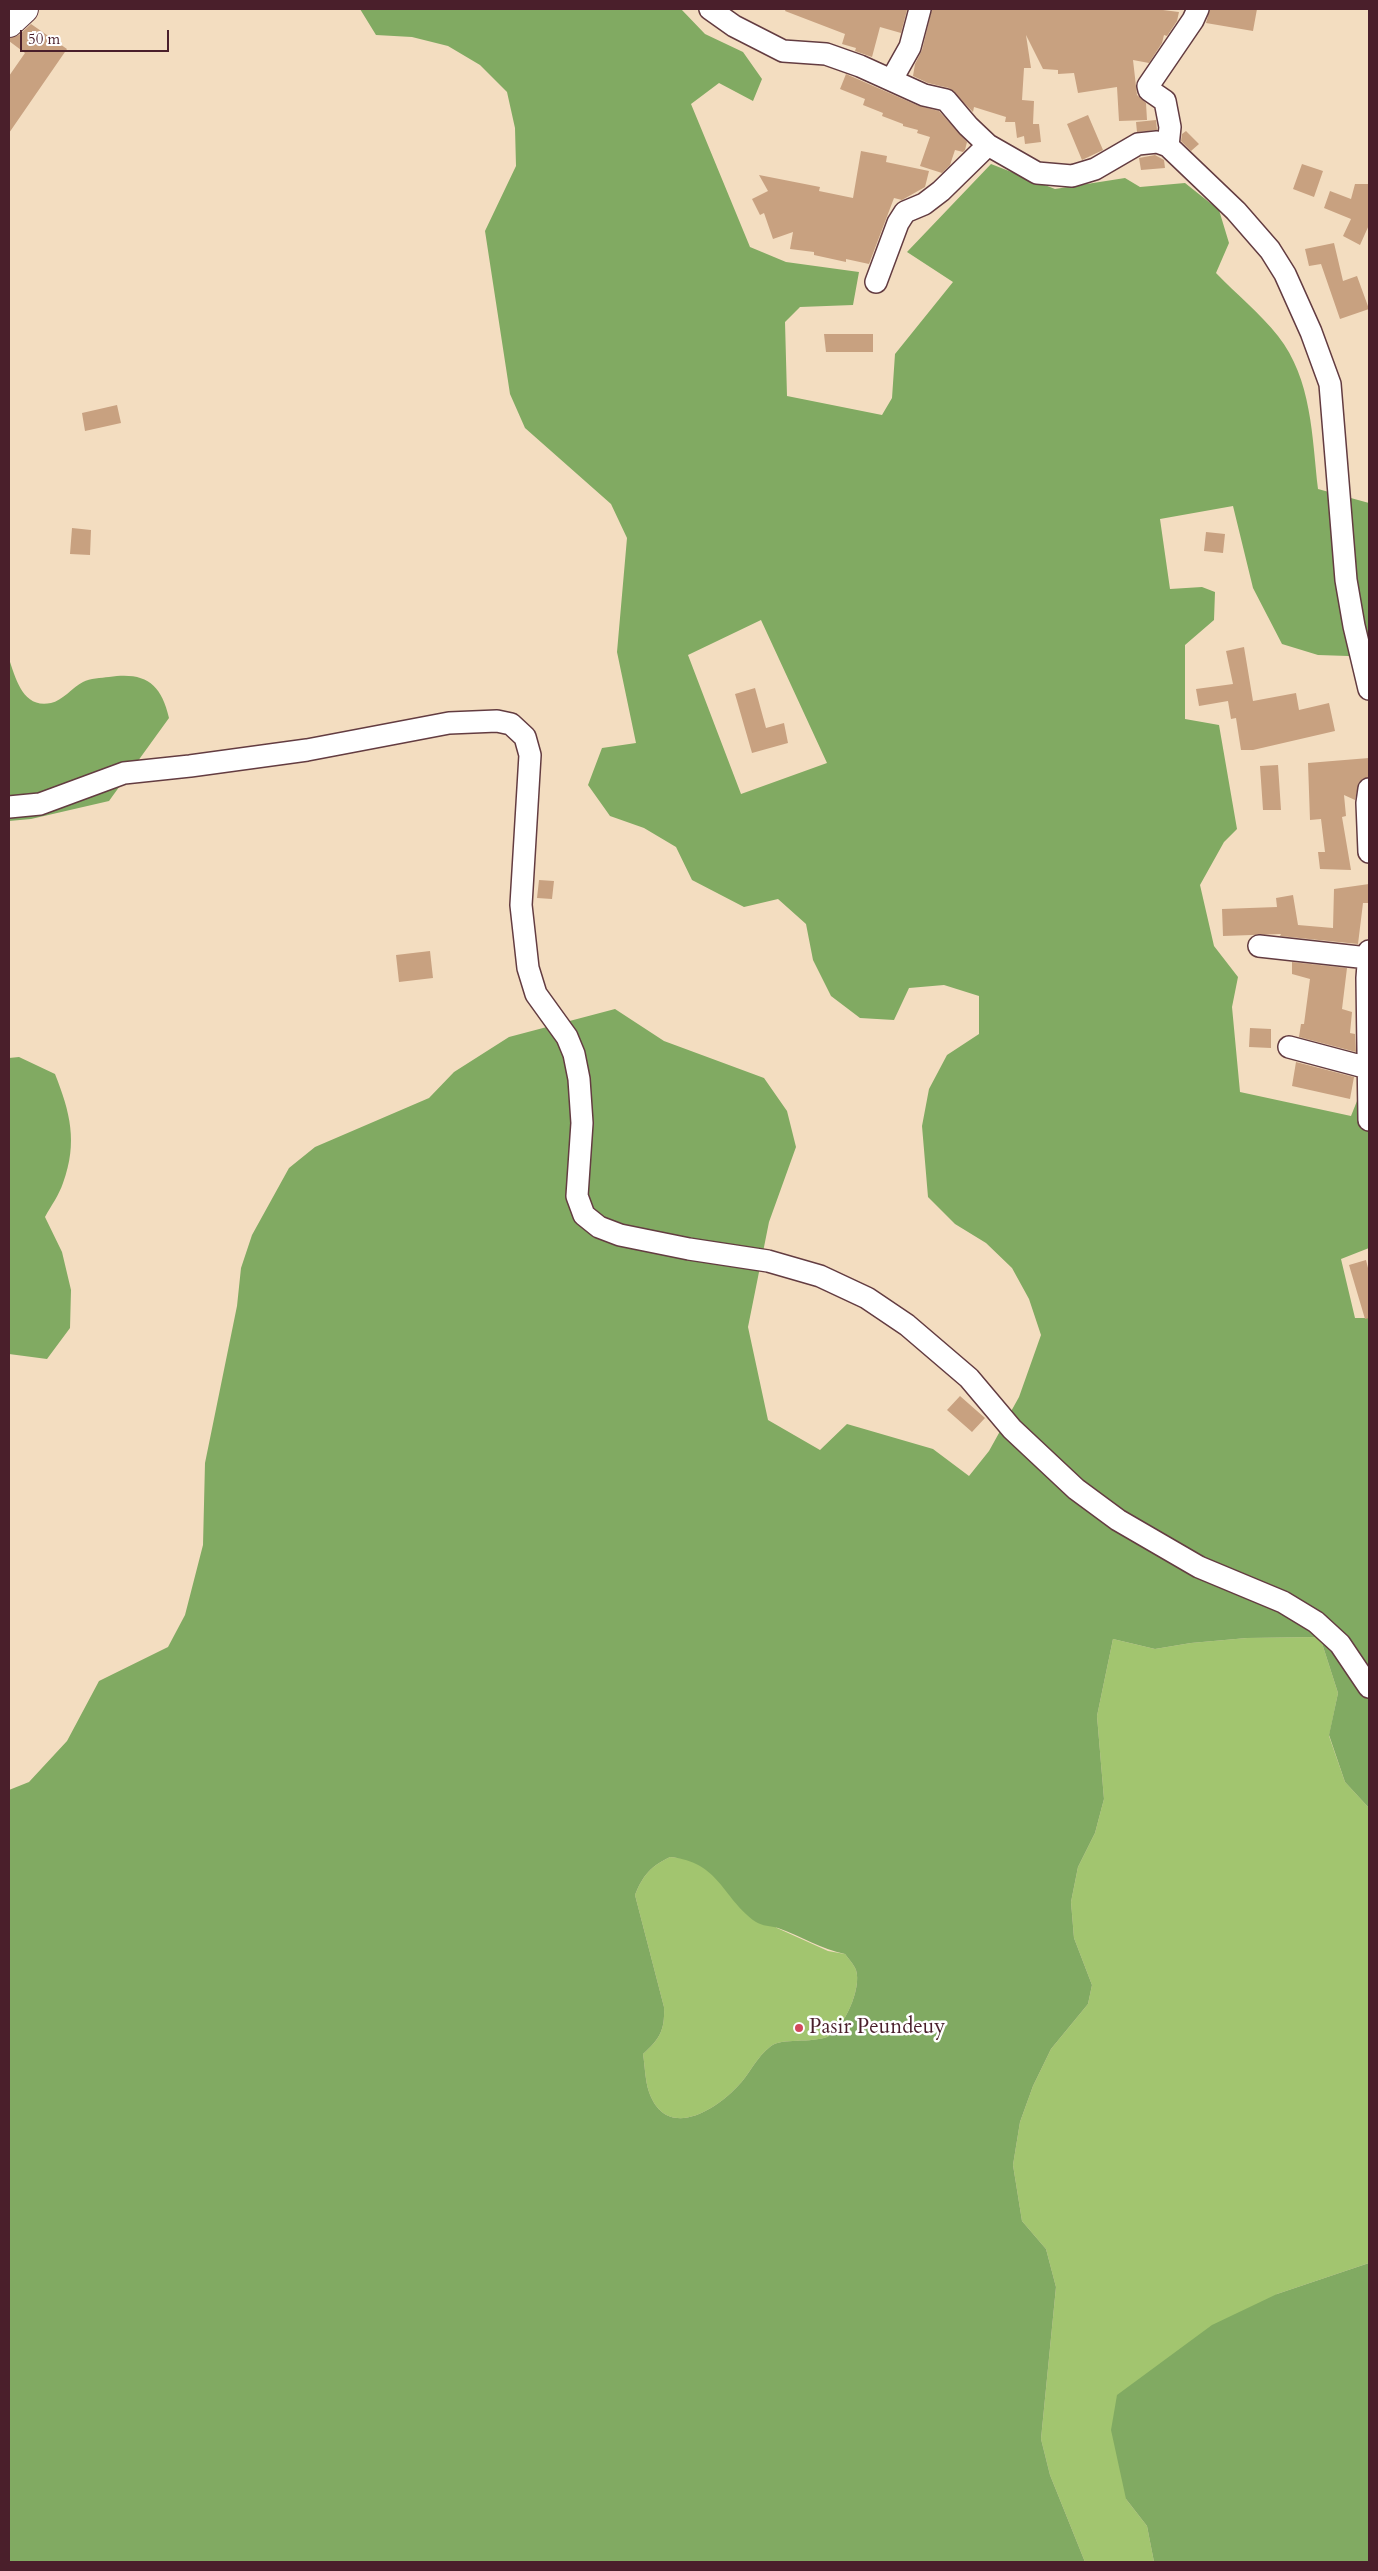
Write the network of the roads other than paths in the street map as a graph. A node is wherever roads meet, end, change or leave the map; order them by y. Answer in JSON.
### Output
{"nodes":[{"id":1,"x":24,"y":9,"type":"edge"},
{"id":2,"x":710,"y":9,"type":"edge"},
{"id":3,"x":920,"y":9,"type":"edge"},
{"id":4,"x":1198,"y":9,"type":"edge"},
{"id":5,"x":9,"y":23,"type":"edge"},
{"id":6,"x":892,"y":80,"type":"junction"},
{"id":7,"x":988,"y":145,"type":"junction"},
{"id":8,"x":1168,"y":146,"type":"junction"},
{"id":9,"x":876,"y":282,"type":"dead end"},
{"id":10,"x":1369,"y":689,"type":"edge"},
{"id":11,"x":1369,"y":789,"type":"edge"},
{"id":12,"x":9,"y":807,"type":"edge"},
{"id":13,"x":1369,"y":852,"type":"edge"},
{"id":14,"x":1259,"y":946,"type":"dead end"},
{"id":15,"x":1369,"y":954,"type":"edge"},
{"id":16,"x":1289,"y":1047,"type":"dead end"},
{"id":17,"x":1368,"y":1068,"type":"edge"},
{"id":18,"x":1369,"y":1120,"type":"edge"},
{"id":19,"x":1369,"y":1687,"type":"edge"}],
"edges":[{"from":1,"to":5,"type":"street"},
{"from":2,"to":6,"type":"street"},
{"from":3,"to":6,"type":"street"},
{"from":4,"to":8,"type":"street"},
{"from":6,"to":7,"type":"street"},
{"from":7,"to":8,"type":"street"},
{"from":7,"to":9,"type":"street"},
{"from":8,"to":10,"type":"street"},
{"from":11,"to":13,"type":"street"},
{"from":12,"to":19,"type":"street"},
{"from":14,"to":15,"type":"street"},
{"from":15,"to":17,"type":"street"},
{"from":16,"to":17,"type":"street"},
{"from":17,"to":18,"type":"street"}]}
